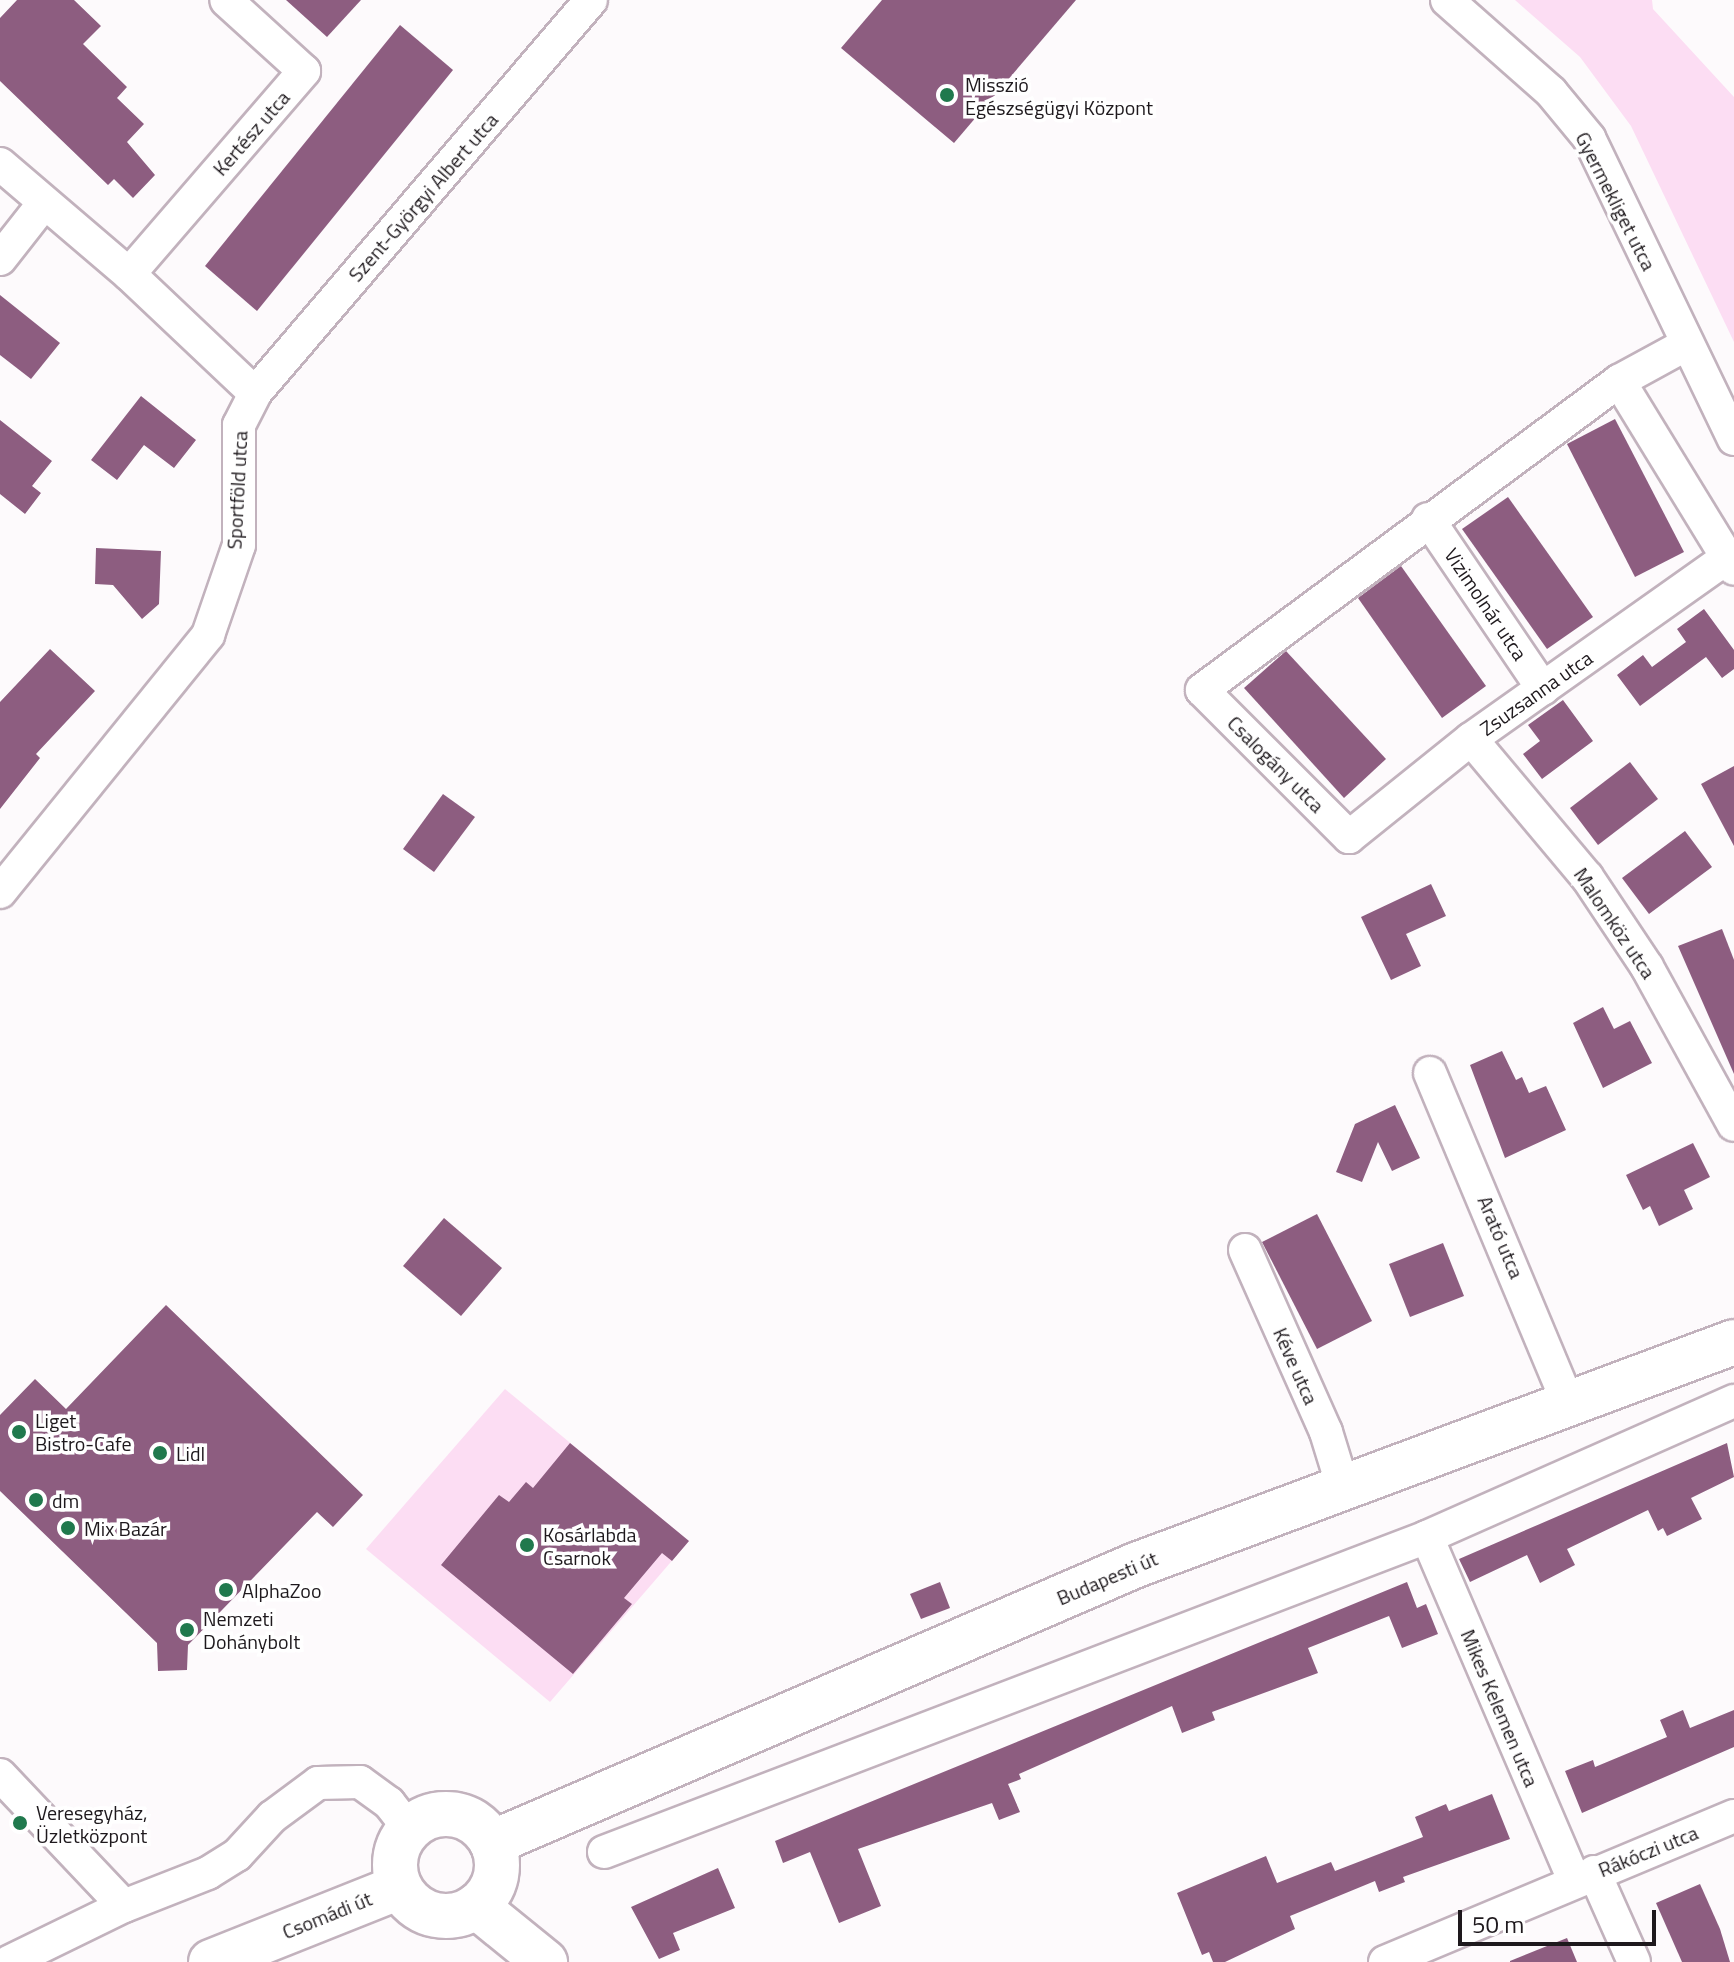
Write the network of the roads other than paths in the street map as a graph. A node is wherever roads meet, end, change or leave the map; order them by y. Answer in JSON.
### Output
{"nodes":[{"id":1,"x":226,"y":0,"type":"edge"},
{"id":2,"x":591,"y":0,"type":"edge"},
{"id":3,"x":1447,"y":0,"type":"edge"},
{"id":4,"x":0,"y":164,"type":"edge"},
{"id":5,"x":44,"y":203,"type":"junction"},
{"id":6,"x":0,"y":259,"type":"edge"},
{"id":7,"x":129,"y":274,"type":"junction"},
{"id":8,"x":1687,"y":344,"type":"junction"},
{"id":9,"x":1619,"y":381,"type":"junction"},
{"id":10,"x":255,"y":393,"type":"junction"},
{"id":11,"x":1734,"y":439,"type":"edge"},
{"id":12,"x":1428,"y":519,"type":"junction"},
{"id":13,"x":1731,"y":563,"type":"edge"},
{"id":14,"x":1543,"y":689,"type":"junction"},
{"id":15,"x":1471,"y":739,"type":"junction"},
{"id":16,"x":1349,"y":837,"type":"joint"},
{"id":17,"x":0,"y":892,"type":"edge"},
{"id":18,"x":1430,"y":1073,"type":"dead end"},
{"id":19,"x":1734,"y":1125,"type":"edge"},
{"id":20,"x":1245,"y":1250,"type":"dead end"},
{"id":21,"x":1734,"y":1342,"type":"edge"},
{"id":22,"x":1734,"y":1401,"type":"edge"},
{"id":23,"x":1568,"y":1403,"type":"junction"},
{"id":24,"x":1342,"y":1484,"type":"junction"},
{"id":25,"x":1427,"y":1537,"type":"junction"},
{"id":26,"x":0,"y":1775,"type":"edge"},
{"id":27,"x":1734,"y":1816,"type":"edge"},
{"id":28,"x":409,"y":1829,"type":"junction"},
{"id":29,"x":492,"y":1843,"type":"junction"},
{"id":30,"x":604,"y":1852,"type":"dead end"},
{"id":31,"x":1584,"y":1876,"type":"junction"},
{"id":32,"x":399,"y":1887,"type":"junction"},
{"id":33,"x":124,"y":1906,"type":"junction"},
{"id":34,"x":476,"y":1906,"type":"junction"},
{"id":35,"x":9,"y":1962,"type":"edge"},
{"id":36,"x":211,"y":1962,"type":"edge"},
{"id":37,"x":545,"y":1962,"type":"edge"},
{"id":38,"x":1385,"y":1962,"type":"edge"},
{"id":39,"x":1634,"y":1962,"type":"edge"}],
"edges":[{"from":1,"to":7,"type":"street","name":"Kertész utca"},
{"from":2,"to":10,"type":"street","name":"Szent-Györgyi Albert utca"},
{"from":3,"to":8,"type":"street","name":"Gyermekliget utca"},
{"from":4,"to":5,"type":"street"},
{"from":5,"to":6,"type":"street"},
{"from":5,"to":7,"type":"street"},
{"from":7,"to":10,"type":"street"},
{"from":8,"to":9,"type":"street"},
{"from":8,"to":11,"type":"street","name":"Gyermekliget utca"},
{"from":9,"to":12,"type":"street"},
{"from":9,"to":13,"type":"street"},
{"from":10,"to":17,"type":"street","name":"Sportföld utca"},
{"from":12,"to":14,"type":"street","name":"Vizimolnár utca"},
{"from":12,"to":16,"type":"street","name":"Csalogány utca"},
{"from":13,"to":14,"type":"street","name":"Zsuzsanna utca"},
{"from":14,"to":15,"type":"street","name":"Zsuzsanna utca"},
{"from":15,"to":16,"type":"street","name":"Zsuzsanna utca"},
{"from":15,"to":19,"type":"street","name":"Malomköz utca"},
{"from":18,"to":23,"type":"street","name":"Arató utca"},
{"from":20,"to":24,"type":"street","name":"Kéve utca"},
{"from":21,"to":23,"type":"street","name":"Budapesti út"},
{"from":22,"to":25,"type":"street"},
{"from":23,"to":24,"type":"street","name":"Budapesti út"},
{"from":24,"to":29,"type":"street","name":"Budapesti út"},
{"from":25,"to":30,"type":"street"},
{"from":25,"to":31,"type":"street","name":"Mikes Kelemen utca"},
{"from":26,"to":33,"type":"street"},
{"from":27,"to":31,"type":"street","name":"Rákóczi utca"},
{"from":28,"to":29,"type":"street"},
{"from":28,"to":32,"type":"street"},
{"from":28,"to":33,"type":"street"},
{"from":29,"to":34,"type":"street"},
{"from":31,"to":38,"type":"street","name":"Rákóczi utca"},
{"from":31,"to":39,"type":"street","name":"Mikes Kelemen utca"},
{"from":32,"to":34,"type":"street"},
{"from":32,"to":36,"type":"street","name":"Csomádi út"},
{"from":33,"to":35,"type":"street"},
{"from":34,"to":37,"type":"street"}]}
